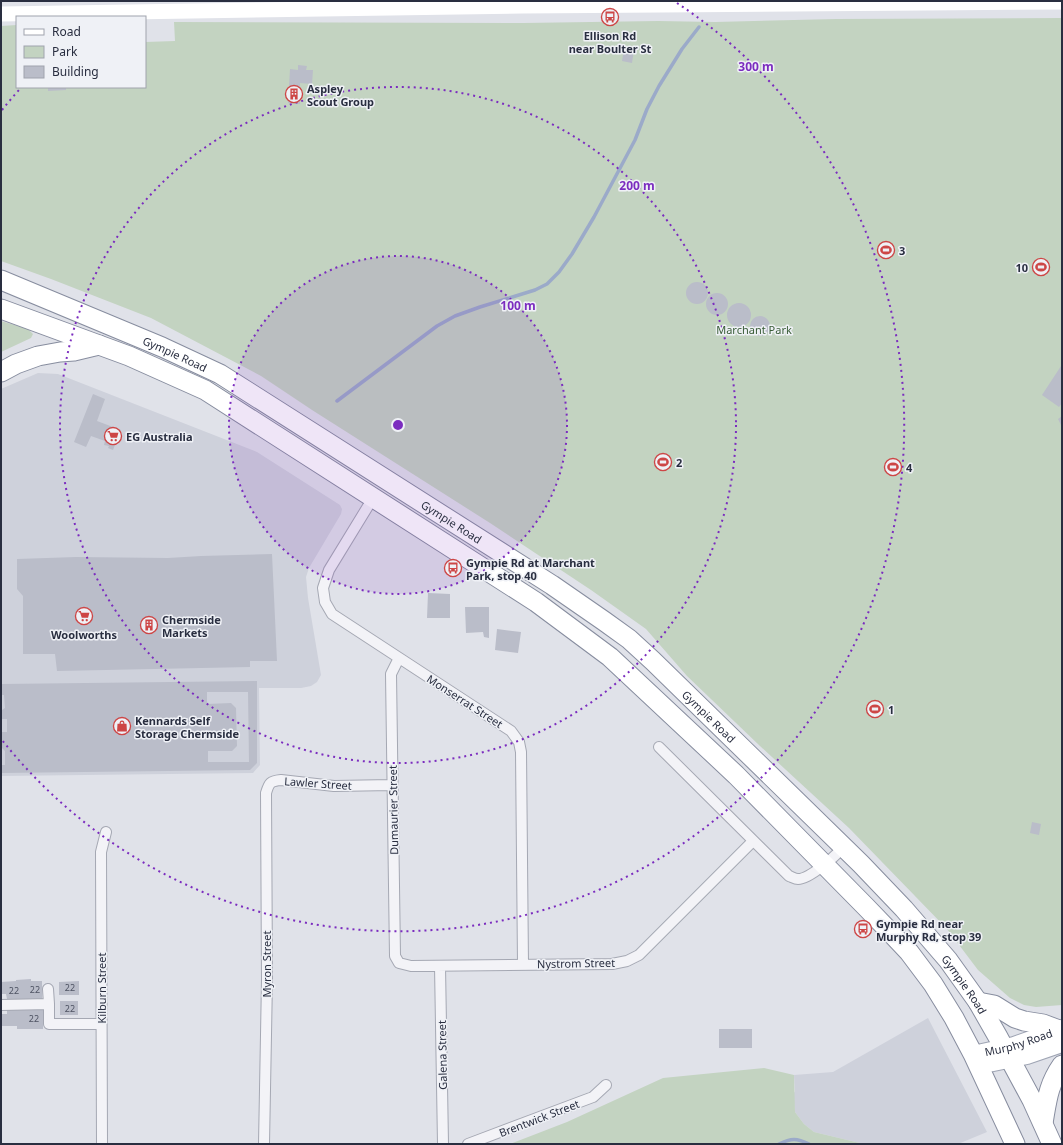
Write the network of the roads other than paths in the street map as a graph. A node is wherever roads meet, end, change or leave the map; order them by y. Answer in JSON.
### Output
{"nodes":[{"id":1,"x":799,"y":2,"type":"edge"},
{"id":2,"x":1062,"y":2,"type":"edge"},
{"id":3,"x":669,"y":3,"type":"edge"},
{"id":4,"x":78,"y":7,"type":"edge"},
{"id":5,"x":1,"y":14,"type":"edge"},
{"id":6,"x":1,"y":280,"type":"edge"},
{"id":7,"x":1,"y":309,"type":"edge"},
{"id":8,"x":99,"y":345,"type":"junction"},
{"id":9,"x":1,"y":372,"type":"edge"},
{"id":10,"x":373,"y":498,"type":"junction"},
{"id":11,"x":399,"y":658,"type":"junction"},
{"id":12,"x":659,"y":747,"type":"dead end"},
{"id":13,"x":269,"y":784,"type":"joint"},
{"id":14,"x":392,"y":785,"type":"junction"},
{"id":15,"x":106,"y":832,"type":"dead end"},
{"id":16,"x":753,"y":841,"type":"junction"},
{"id":17,"x":844,"y":847,"type":"junction"},
{"id":18,"x":824,"y":865,"type":"junction"},
{"id":19,"x":399,"y":963,"type":"joint"},
{"id":20,"x":523,"y":964,"type":"junction"},
{"id":21,"x":440,"y":966,"type":"junction"},
{"id":22,"x":48,"y":989,"type":"dead end"},
{"id":23,"x":978,"y":1002,"type":"junction"},
{"id":24,"x":49,"y":1004,"type":"junction"},
{"id":25,"x":1,"y":1005,"type":"edge"},
{"id":26,"x":102,"y":1024,"type":"junction"},
{"id":27,"x":1061,"y":1034,"type":"edge"},
{"id":28,"x":1008,"y":1054,"type":"junction"},
{"id":29,"x":976,"y":1060,"type":"junction"},
{"id":30,"x":1062,"y":1065,"type":"edge"},
{"id":31,"x":606,"y":1085,"type":"dead end"},
{"id":32,"x":1043,"y":1123,"type":"junction"},
{"id":33,"x":102,"y":1144,"type":"edge"},
{"id":34,"x":264,"y":1144,"type":"edge"},
{"id":35,"x":443,"y":1144,"type":"edge"},
{"id":36,"x":468,"y":1144,"type":"edge"},
{"id":37,"x":1015,"y":1144,"type":"edge"},
{"id":38,"x":1052,"y":1144,"type":"edge"}],
"edges":[{"from":1,"to":2,"type":"main road"},
{"from":1,"to":3,"type":"main road"},
{"from":3,"to":4,"type":"main road"},
{"from":4,"to":5,"type":"main road"},
{"from":6,"to":17,"type":"highway","name":"Gympie Road"},
{"from":7,"to":8,"type":"highway","name":"Gympie Road"},
{"from":8,"to":9,"type":"highway"},
{"from":8,"to":10,"type":"highway","name":"Gympie Road"},
{"from":10,"to":11,"type":"street","name":"Monserrat Street"},
{"from":10,"to":18,"type":"highway","name":"Gympie Road"},
{"from":11,"to":14,"type":"street","name":"Dumaurier Street"},
{"from":11,"to":20,"type":"street","name":"Monserrat Street"},
{"from":12,"to":16,"type":"street"},
{"from":13,"to":14,"type":"street","name":"Lawler Street"},
{"from":13,"to":34,"type":"street","name":"Myron Street"},
{"from":14,"to":19,"type":"street","name":"Dumaurier Street"},
{"from":15,"to":26,"type":"street","name":"Kilburn Street"},
{"from":16,"to":18,"type":"street"},
{"from":16,"to":20,"type":"street","name":"Nystrom Street"},
{"from":17,"to":18,"type":"street"},
{"from":17,"to":23,"type":"highway","name":"Gympie Road"},
{"from":18,"to":29,"type":"highway","name":"Gympie Road"},
{"from":19,"to":21,"type":"street","name":"Nystrom Street"},
{"from":20,"to":21,"type":"street","name":"Nystrom Street"},
{"from":21,"to":35,"type":"street","name":"Galena Street"},
{"from":22,"to":24,"type":"street"},
{"from":23,"to":27,"type":"highway"},
{"from":23,"to":28,"type":"highway","name":"Gympie Road"},
{"from":24,"to":25,"type":"street"},
{"from":24,"to":26,"type":"street"},
{"from":26,"to":33,"type":"street","name":"Kilburn Street"},
{"from":27,"to":28,"type":"main road","name":"Murphy Road"},
{"from":28,"to":29,"type":"main road","name":"Murphy Road"},
{"from":28,"to":32,"type":"highway","name":"Gympie Road"},
{"from":29,"to":37,"type":"highway","name":"Gympie Road"},
{"from":30,"to":32,"type":"highway"},
{"from":31,"to":36,"type":"street","name":"Brentwick Street"},
{"from":32,"to":38,"type":"highway","name":"Gympie Road"}]}
